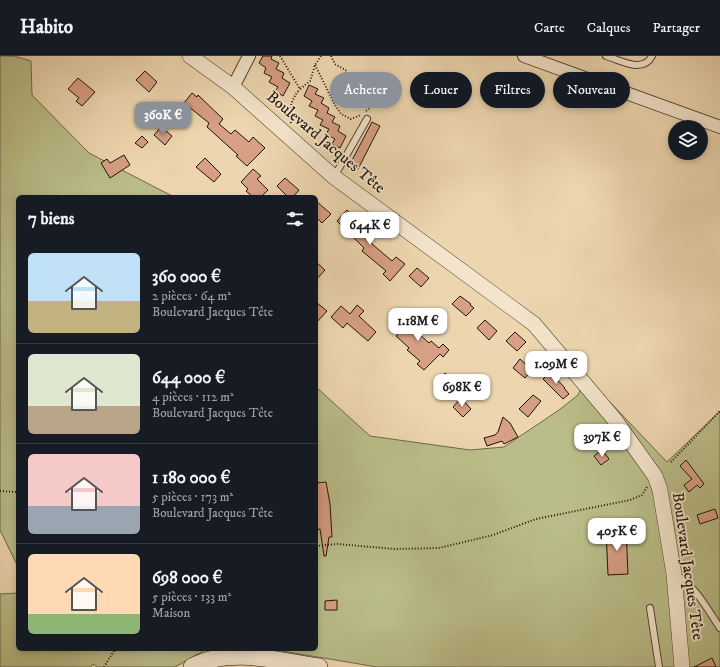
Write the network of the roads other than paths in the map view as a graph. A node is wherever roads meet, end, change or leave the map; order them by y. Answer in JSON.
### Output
{"nodes":[{"id":1,"x":190,"y":56,"type":"edge"},
{"id":2,"x":249,"y":56,"type":"edge"},
{"id":3,"x":524,"y":56,"type":"edge"},
{"id":4,"x":606,"y":56,"type":"edge"},
{"id":5,"x":652,"y":56,"type":"edge"},
{"id":6,"x":233,"y":87,"type":"junction"},
{"id":7,"x":367,"y":119,"type":"dead end"},
{"id":8,"x":720,"y":127,"type":"edge"},
{"id":9,"x":334,"y":177,"type":"junction"},
{"id":10,"x":674,"y":574,"type":"junction"},
{"id":11,"x":650,"y":608,"type":"dead end"},
{"id":12,"x":720,"y":628,"type":"edge"},
{"id":13,"x":192,"y":667,"type":"edge"},
{"id":14,"x":319,"y":667,"type":"edge"},
{"id":15,"x":659,"y":667,"type":"edge"},
{"id":16,"x":682,"y":667,"type":"edge"}],
"edges":[{"from":1,"to":6,"type":"street","name":"Boulevard Jacques Tête"},
{"from":2,"to":6,"type":"street"},
{"from":3,"to":8,"type":"street"},
{"from":4,"to":5,"type":"lane"},
{"from":6,"to":9,"type":"street","name":"Boulevard Jacques Tête"},
{"from":7,"to":9,"type":"lane"},
{"from":9,"to":10,"type":"street","name":"Boulevard Jacques Tête"},
{"from":10,"to":12,"type":"lane"},
{"from":10,"to":16,"type":"street","name":"Boulevard Jacques Tête"},
{"from":11,"to":15,"type":"lane"},
{"from":13,"to":14,"type":"main road"}]}
